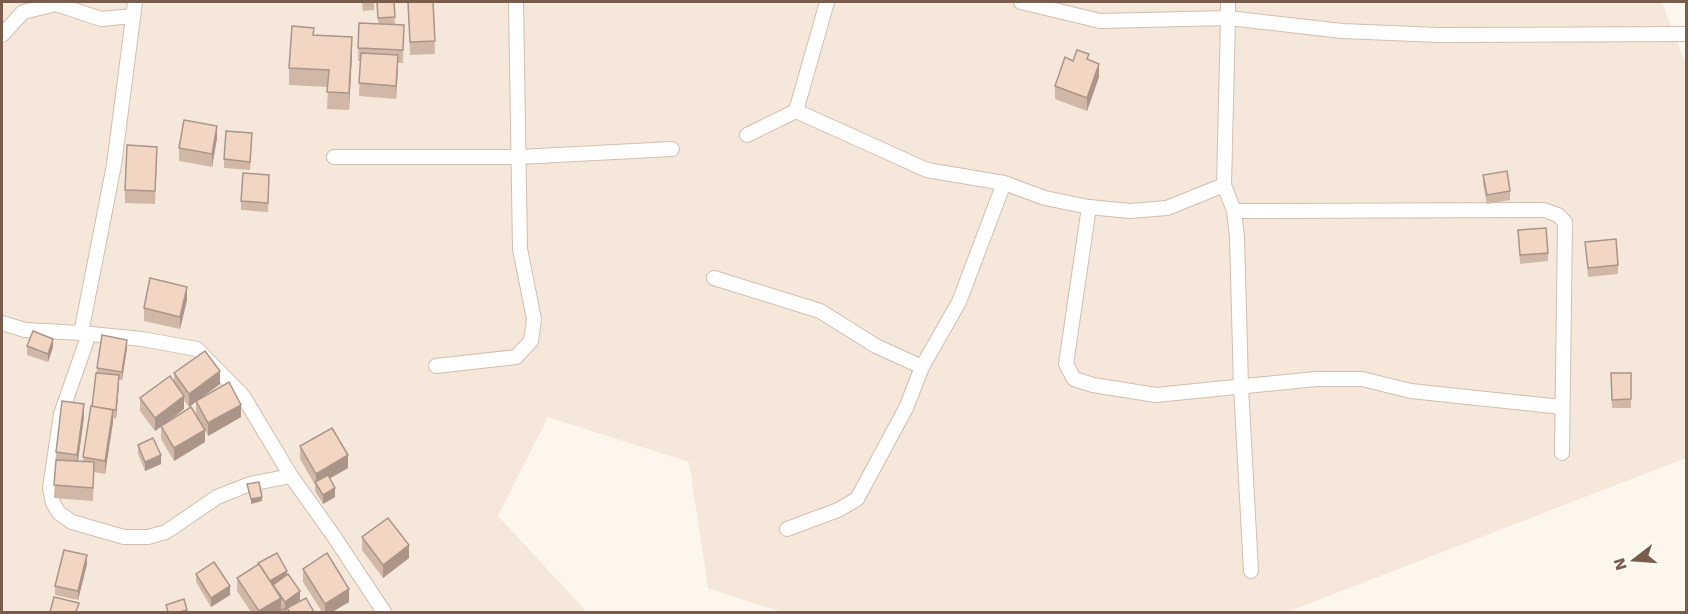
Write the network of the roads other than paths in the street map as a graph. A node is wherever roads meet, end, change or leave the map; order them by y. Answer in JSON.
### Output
{"nodes":[{"id":1,"x":516,"y":2,"type":"edge"},
{"id":2,"x":827,"y":2,"type":"edge"},
{"id":3,"x":1021,"y":2,"type":"edge"},
{"id":4,"x":1227,"y":2,"type":"edge"},
{"id":5,"x":134,"y":9,"type":"edge"},
{"id":6,"x":1228,"y":18,"type":"junction"},
{"id":7,"x":1686,"y":34,"type":"edge"},
{"id":8,"x":2,"y":35,"type":"edge"},
{"id":9,"x":796,"y":111,"type":"junction"},
{"id":10,"x":747,"y":135,"type":"dead end"},
{"id":11,"x":672,"y":149,"type":"dead end"},
{"id":12,"x":519,"y":156,"type":"junction"},
{"id":13,"x":334,"y":157,"type":"dead end"},
{"id":14,"x":1004,"y":183,"type":"junction"},
{"id":15,"x":1224,"y":185,"type":"junction"},
{"id":16,"x":1089,"y":207,"type":"junction"},
{"id":17,"x":1234,"y":211,"type":"junction"},
{"id":18,"x":714,"y":278,"type":"dead end"},
{"id":19,"x":2,"y":323,"type":"edge"},
{"id":20,"x":85,"y":333,"type":"junction"},
{"id":21,"x":436,"y":366,"type":"dead end"},
{"id":22,"x":922,"y":367,"type":"junction"},
{"id":23,"x":1241,"y":387,"type":"junction"},
{"id":24,"x":1562,"y":407,"type":"junction"},
{"id":25,"x":1562,"y":453,"type":"dead end"},
{"id":26,"x":291,"y":476,"type":"junction"},
{"id":27,"x":787,"y":528,"type":"dead end"},
{"id":28,"x":1251,"y":571,"type":"dead end"},
{"id":29,"x":384,"y":612,"type":"edge"}],
"edges":[{"from":1,"to":12,"type":"street"},
{"from":2,"to":9,"type":"street"},
{"from":3,"to":6,"type":"street"},
{"from":4,"to":6,"type":"street"},
{"from":5,"to":8,"type":"street"},
{"from":5,"to":20,"type":"street"},
{"from":6,"to":7,"type":"street"},
{"from":6,"to":15,"type":"street"},
{"from":9,"to":10,"type":"street"},
{"from":9,"to":14,"type":"street"},
{"from":11,"to":12,"type":"street"},
{"from":12,"to":13,"type":"street"},
{"from":12,"to":21,"type":"street"},
{"from":14,"to":16,"type":"street"},
{"from":14,"to":22,"type":"street"},
{"from":15,"to":16,"type":"street"},
{"from":15,"to":17,"type":"street"},
{"from":16,"to":23,"type":"street"},
{"from":17,"to":23,"type":"street"},
{"from":17,"to":24,"type":"street"},
{"from":18,"to":22,"type":"street"},
{"from":19,"to":20,"type":"street"},
{"from":20,"to":26,"type":"street"},
{"from":20,"to":26,"type":"street"},
{"from":22,"to":27,"type":"street"},
{"from":23,"to":24,"type":"street"},
{"from":23,"to":28,"type":"street"},
{"from":24,"to":25,"type":"street"},
{"from":26,"to":29,"type":"street"}]}
